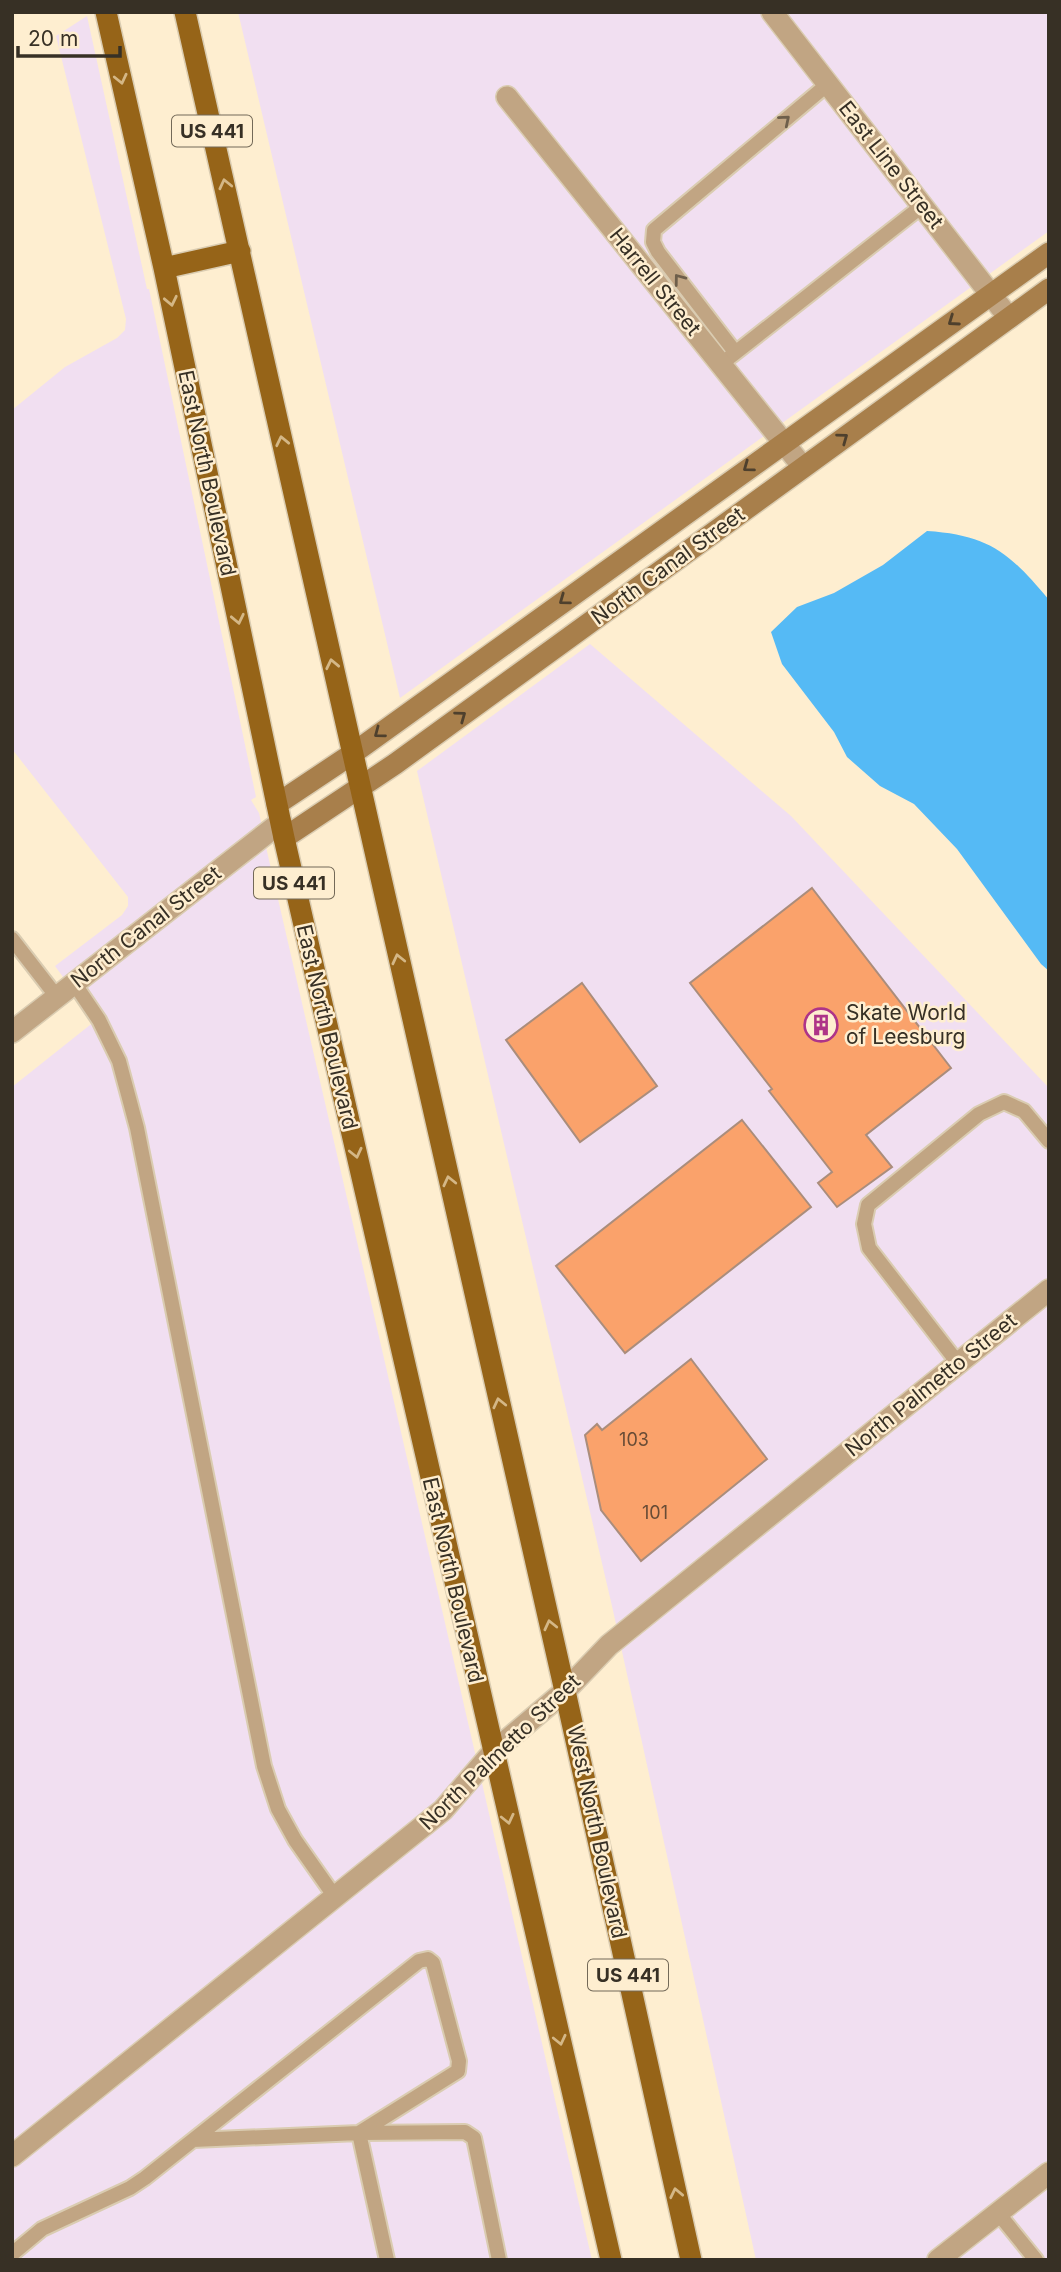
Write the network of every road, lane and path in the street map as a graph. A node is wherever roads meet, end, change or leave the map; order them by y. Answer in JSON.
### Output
{"nodes":[{"id":1,"x":106,"y":12,"type":"edge"},
{"id":2,"x":185,"y":12,"type":"edge"},
{"id":3,"x":772,"y":12,"type":"edge"},
{"id":4,"x":828,"y":84,"type":"junction"},
{"id":5,"x":506,"y":97,"type":"dead end"},
{"id":6,"x":922,"y":206,"type":"junction"},
{"id":7,"x":240,"y":251,"type":"junction"},
{"id":8,"x":1049,"y":253,"type":"edge"},
{"id":9,"x":164,"y":268,"type":"junction"},
{"id":10,"x":1049,"y":289,"type":"edge"},
{"id":11,"x":991,"y":294,"type":"junction"},
{"id":12,"x":1009,"y":318,"type":"junction"},
{"id":13,"x":728,"y":358,"type":"junction"},
{"id":14,"x":783,"y":442,"type":"junction"},
{"id":15,"x":803,"y":467,"type":"junction"},
{"id":16,"x":352,"y":754,"type":"junction"},
{"id":17,"x":359,"y":789,"type":"junction"},
{"id":18,"x":281,"y":822,"type":"junction"},
{"id":19,"x":12,"y":939,"type":"edge"},
{"id":20,"x":74,"y":983,"type":"junction"},
{"id":21,"x":57,"y":997,"type":"junction"},
{"id":22,"x":12,"y":1032,"type":"edge"},
{"id":23,"x":1049,"y":1141,"type":"edge"},
{"id":24,"x":1049,"y":1290,"type":"edge"},
{"id":25,"x":958,"y":1363,"type":"junction"},
{"id":26,"x":565,"y":1691,"type":"junction"},
{"id":27,"x":493,"y":1752,"type":"junction"},
{"id":28,"x":335,"y":1897,"type":"junction"},
{"id":29,"x":359,"y":2133,"type":"junction"},
{"id":30,"x":192,"y":2140,"type":"junction"},
{"id":31,"x":12,"y":2156,"type":"edge"},
{"id":32,"x":1049,"y":2173,"type":"edge"},
{"id":33,"x":998,"y":2213,"type":"junction"},
{"id":34,"x":12,"y":2254,"type":"edge"},
{"id":35,"x":387,"y":2260,"type":"edge"},
{"id":36,"x":499,"y":2260,"type":"edge"},
{"id":37,"x":611,"y":2260,"type":"edge"},
{"id":38,"x":691,"y":2260,"type":"edge"},
{"id":39,"x":937,"y":2260,"type":"edge"},
{"id":40,"x":1035,"y":2260,"type":"edge"}],
"edges":[{"from":1,"to":9,"type":"main road","name":"East North Boulevard","number":"US 441","one_way":true},
{"from":7,"to":2,"type":"main road","number":"US 441","one_way":true},
{"from":3,"to":4,"type":"street","name":"East Line Street"},
{"from":4,"to":6,"type":"street","name":"East Line Street"},
{"from":13,"to":4,"type":"lane","one_way":true},
{"from":5,"to":13,"type":"street","name":"Harrell Street"},
{"from":6,"to":11,"type":"street","name":"East Line Street"},
{"from":6,"to":13,"type":"lane"},
{"from":7,"to":9,"type":"main road"},
{"from":16,"to":7,"type":"main road","number":"US 441","one_way":true},
{"from":8,"to":11,"type":"street"},
{"from":9,"to":18,"type":"main road","name":"East North Boulevard","number":"US 441","one_way":true},
{"from":10,"to":12,"type":"street","name":"North Canal Street"},
{"from":11,"to":12,"type":"street","name":"East Line Street"},
{"from":11,"to":14,"type":"street","one_way":true},
{"from":15,"to":12,"type":"street","name":"North Canal Street","one_way":true},
{"from":13,"to":14,"type":"street","name":"Harrell Street"},
{"from":14,"to":15,"type":"street","name":"Harrell Street"},
{"from":14,"to":16,"type":"street","one_way":true},
{"from":17,"to":15,"type":"street","name":"North Canal Street","one_way":true},
{"from":16,"to":17,"type":"main road","number":"US 441"},
{"from":16,"to":18,"type":"street"},
{"from":17,"to":18,"type":"street","name":"North Canal Street"},
{"from":26,"to":17,"type":"main road","number":"US 441","one_way":true},
{"from":18,"to":20,"type":"street","name":"North Canal Street"},
{"from":18,"to":27,"type":"main road","name":"East North Boulevard","number":"US 441","one_way":true},
{"from":19,"to":21,"type":"lane"},
{"from":20,"to":21,"type":"street","name":"North Canal Street"},
{"from":20,"to":28,"type":"lane"},
{"from":21,"to":22,"type":"street","name":"North Canal Street"},
{"from":23,"to":25,"type":"lane"},
{"from":24,"to":25,"type":"street","name":"North Palmetto Street"},
{"from":25,"to":26,"type":"street","name":"North Palmetto Street"},
{"from":26,"to":27,"type":"street","name":"North Palmetto Street"},
{"from":38,"to":26,"type":"main road","name":"West North Boulevard","number":"US 441","one_way":true},
{"from":27,"to":28,"type":"street","name":"North Palmetto Street"},
{"from":27,"to":37,"type":"main road","number":"US 441","one_way":true},
{"from":28,"to":31,"type":"street","name":"North Palmetto Street"},
{"from":29,"to":30,"type":"lane"},
{"from":29,"to":30,"type":"lane"},
{"from":29,"to":35,"type":"lane"},
{"from":29,"to":36,"type":"lane"},
{"from":30,"to":34,"type":"lane"},
{"from":32,"to":33,"type":"street"},
{"from":33,"to":39,"type":"street"},
{"from":33,"to":40,"type":"lane"}]}
